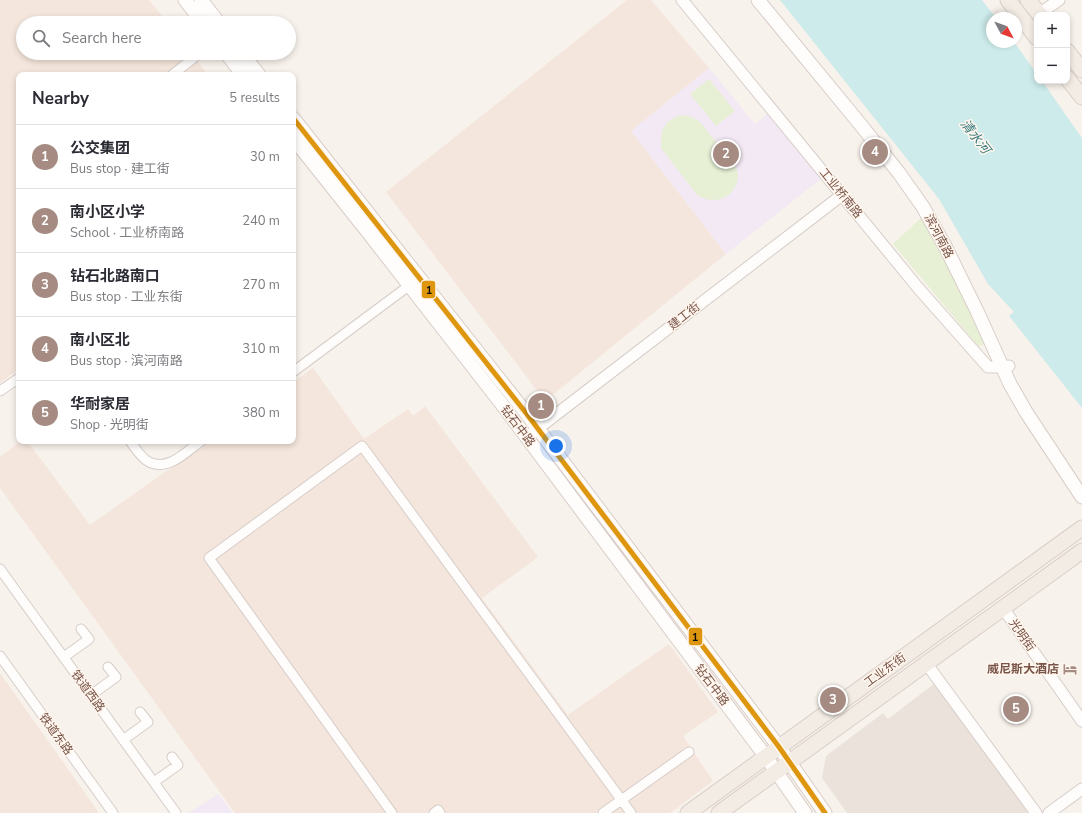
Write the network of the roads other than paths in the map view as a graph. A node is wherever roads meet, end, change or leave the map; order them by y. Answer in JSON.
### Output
{"nodes":[{"id":1,"x":185,"y":0,"type":"edge"},
{"id":2,"x":201,"y":0,"type":"edge"},
{"id":3,"x":682,"y":0,"type":"edge"},
{"id":4,"x":758,"y":0,"type":"edge"},
{"id":5,"x":765,"y":0,"type":"edge"},
{"id":6,"x":1008,"y":0,"type":"edge"},
{"id":7,"x":1028,"y":0,"type":"edge"},
{"id":8,"x":1059,"y":0,"type":"edge"},
{"id":9,"x":1037,"y":12,"type":"edge"},
{"id":10,"x":1043,"y":12,"type":"edge"},
{"id":11,"x":198,"y":16,"type":"edge"},
{"id":12,"x":214,"y":16,"type":"edge"},
{"id":13,"x":1034,"y":34,"type":"edge"},
{"id":14,"x":1070,"y":55,"type":"edge"},
{"id":15,"x":191,"y":60,"type":"edge"},
{"id":16,"x":231,"y":60,"type":"edge"},
{"id":17,"x":247,"y":60,"type":"edge"},
{"id":18,"x":1082,"y":70,"type":"edge"},
{"id":19,"x":176,"y":72,"type":"edge"},
{"id":20,"x":241,"y":72,"type":"edge"},
{"id":21,"x":257,"y":72,"type":"edge"},
{"id":22,"x":1070,"y":82,"type":"edge"},
{"id":23,"x":1082,"y":97,"type":"edge"},
{"id":24,"x":296,"y":122,"type":"edge"},
{"id":25,"x":296,"y":142,"type":"edge"},
{"id":26,"x":842,"y":195,"type":"junction"},
{"id":27,"x":414,"y":282,"type":"junction"},
{"id":28,"x":1006,"y":367,"type":"junction"},
{"id":29,"x":296,"y":370,"type":"edge"},
{"id":30,"x":16,"y":380,"type":"edge"},
{"id":31,"x":0,"y":391,"type":"edge"},
{"id":32,"x":538,"y":429,"type":"junction"},
{"id":33,"x":526,"y":437,"type":"junction"},
{"id":34,"x":132,"y":444,"type":"edge"},
{"id":35,"x":197,"y":444,"type":"edge"},
{"id":36,"x":1082,"y":485,"type":"edge"},
{"id":37,"x":1082,"y":497,"type":"edge"},
{"id":38,"x":1082,"y":528,"type":"edge"},
{"id":39,"x":1082,"y":551,"type":"edge"},
{"id":40,"x":0,"y":569,"type":"edge"},
{"id":41,"x":1003,"y":608,"type":"junction"},
{"id":42,"x":81,"y":629,"type":"dead end"},
{"id":43,"x":0,"y":656,"type":"edge"},
{"id":44,"x":64,"y":657,"type":"junction"},
{"id":45,"x":926,"y":663,"type":"junction"},
{"id":46,"x":108,"y":667,"type":"dead end"},
{"id":47,"x":91,"y":695,"type":"junction"},
{"id":48,"x":140,"y":712,"type":"dead end"},
{"id":49,"x":1082,"y":721,"type":"edge"},
{"id":50,"x":123,"y":740,"type":"junction"},
{"id":51,"x":779,"y":747,"type":"junction"},
{"id":52,"x":688,"y":752,"type":"dead end"},
{"id":53,"x":172,"y":757,"type":"dead end"},
{"id":54,"x":766,"y":757,"type":"junction"},
{"id":55,"x":789,"y":762,"type":"junction"},
{"id":56,"x":776,"y":772,"type":"junction"},
{"id":57,"x":154,"y":782,"type":"junction"},
{"id":58,"x":1082,"y":789,"type":"edge"},
{"id":59,"x":621,"y":800,"type":"junction"},
{"id":60,"x":113,"y":813,"type":"edge"},
{"id":61,"x":176,"y":813,"type":"edge"},
{"id":62,"x":392,"y":813,"type":"edge"},
{"id":63,"x":434,"y":813,"type":"edge"},
{"id":64,"x":440,"y":813,"type":"edge"},
{"id":65,"x":603,"y":813,"type":"edge"},
{"id":66,"x":631,"y":813,"type":"edge"},
{"id":67,"x":688,"y":813,"type":"edge"},
{"id":68,"x":719,"y":813,"type":"edge"},
{"id":69,"x":805,"y":813,"type":"edge"},
{"id":70,"x":825,"y":813,"type":"edge"},
{"id":71,"x":1036,"y":813,"type":"edge"},
{"id":72,"x":1049,"y":813,"type":"edge"}],
"edges":[{"from":1,"to":11,"type":"main road"},
{"from":2,"to":12,"type":"main road"},
{"from":3,"to":26,"type":"street","name":"工业桥南路"},
{"from":4,"to":28,"type":"main road","name":"滨河南路"},
{"from":5,"to":28,"type":"main road","name":"滨河南路"},
{"from":6,"to":13,"type":"main road"},
{"from":7,"to":9,"type":"main road"},
{"from":8,"to":10,"type":"street"},
{"from":14,"to":18,"type":"main road"},
{"from":15,"to":19,"type":"street"},
{"from":16,"to":20,"type":"main road"},
{"from":17,"to":21,"type":"main road"},
{"from":22,"to":23,"type":"main road"},
{"from":24,"to":27,"type":"main road","name":"钻石中路"},
{"from":25,"to":27,"type":"main road","name":"钻石中路"},
{"from":26,"to":28,"type":"street","name":"工业桥南路"},
{"from":26,"to":32,"type":"street","name":"建工街"},
{"from":27,"to":29,"type":"street"},
{"from":27,"to":32,"type":"main road","name":"钻石中路"},
{"from":27,"to":33,"type":"main road","name":"钻石中路"},
{"from":28,"to":36,"type":"main road","name":"滨河南路"},
{"from":28,"to":37,"type":"main road","name":"滨河南路"},
{"from":30,"to":31,"type":"street"},
{"from":32,"to":33,"type":"street","name":"建工街"},
{"from":32,"to":51,"type":"main road","name":"钻石中路"},
{"from":33,"to":54,"type":"main road","name":"钻石中路"},
{"from":34,"to":35,"type":"street"},
{"from":38,"to":51,"type":"main road","name":"工业东街"},
{"from":39,"to":41,"type":"main road","name":"工业东街"},
{"from":40,"to":44,"type":"street","name":"铁道西路"},
{"from":41,"to":45,"type":"main road","name":"工业东街"},
{"from":41,"to":49,"type":"street","name":"光明街"},
{"from":42,"to":44,"type":"street"},
{"from":43,"to":60,"type":"street","name":"铁道东路"},
{"from":44,"to":47,"type":"street","name":"铁道西路"},
{"from":45,"to":55,"type":"main road","name":"工业东街"},
{"from":45,"to":71,"type":"street"},
{"from":46,"to":47,"type":"street"},
{"from":47,"to":50,"type":"street","name":"铁道西路"},
{"from":48,"to":50,"type":"street"},
{"from":50,"to":57,"type":"street","name":"铁道西路"},
{"from":51,"to":54,"type":"main road","name":"工业东街"},
{"from":51,"to":55,"type":"main road","name":"钻石中路"},
{"from":52,"to":59,"type":"street"},
{"from":53,"to":57,"type":"street"},
{"from":54,"to":56,"type":"main road","name":"钻石中路"},
{"from":54,"to":67,"type":"main road","name":"工业东街"},
{"from":55,"to":56,"type":"main road","name":"工业东街"},
{"from":55,"to":70,"type":"main road","name":"钻石中路"},
{"from":56,"to":68,"type":"main road","name":"工业东街"},
{"from":56,"to":69,"type":"main road","name":"钻石中路"},
{"from":57,"to":61,"type":"street","name":"铁道西路"},
{"from":58,"to":72,"type":"street"},
{"from":59,"to":62,"type":"street"},
{"from":59,"to":65,"type":"street"},
{"from":59,"to":66,"type":"street"},
{"from":63,"to":64,"type":"street"}]}
